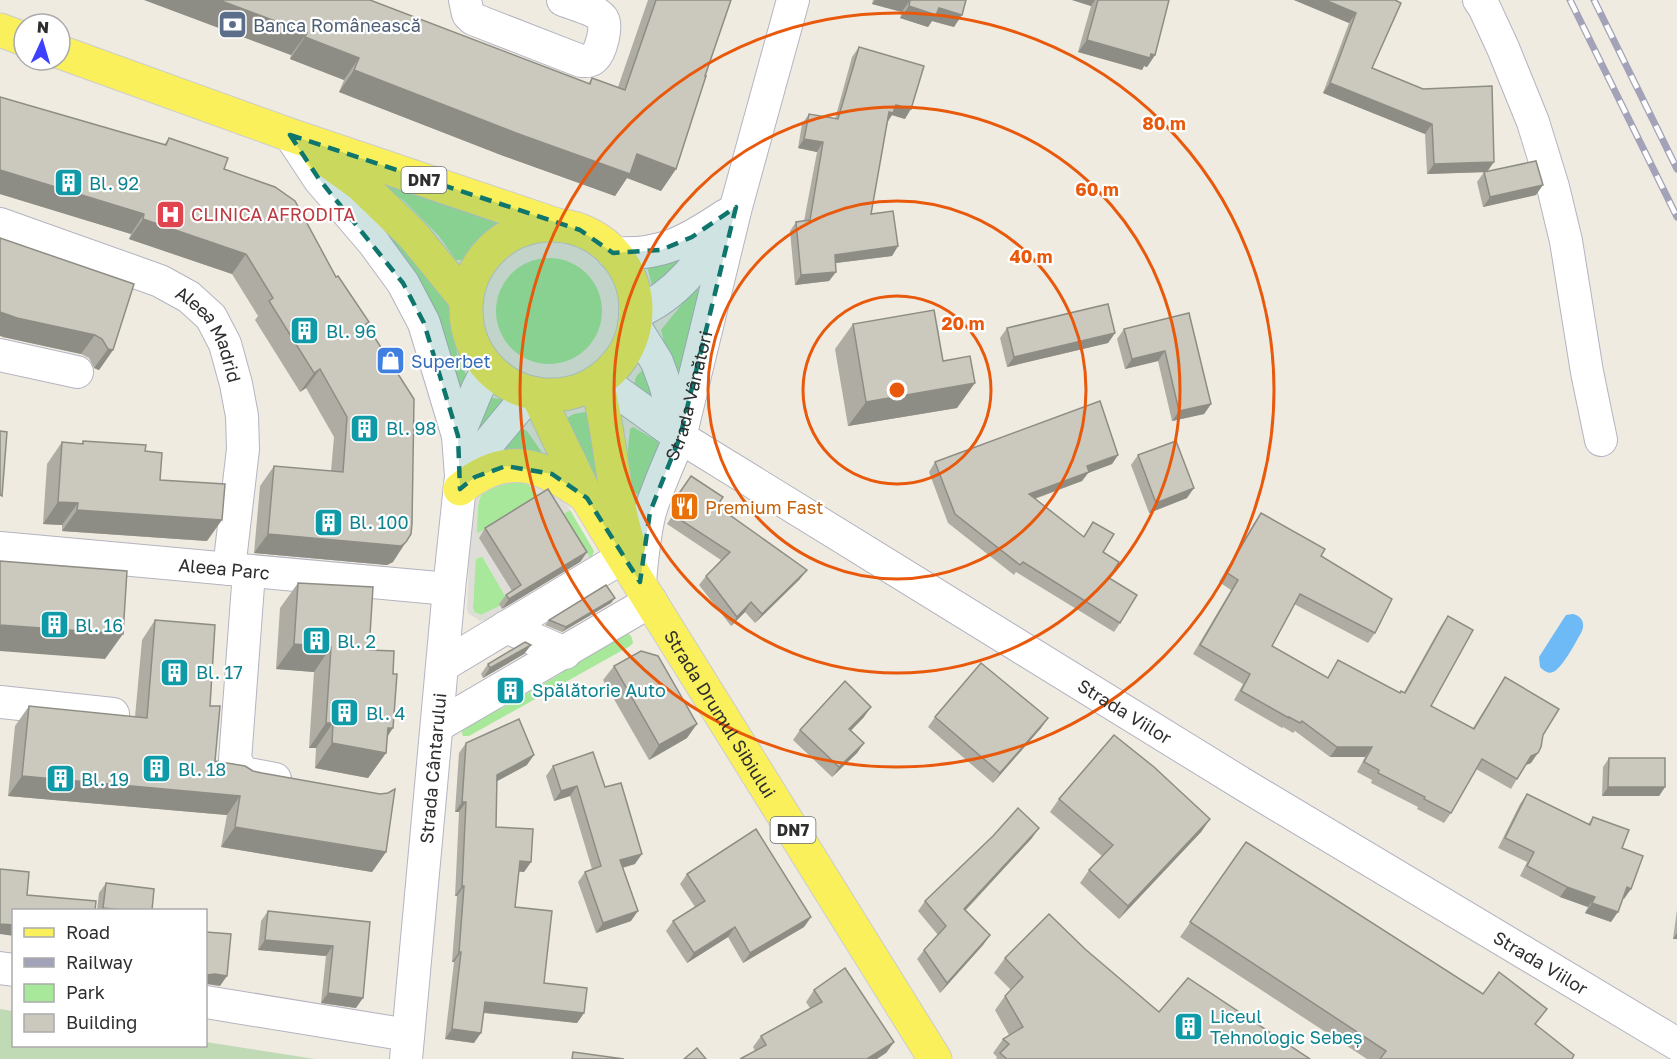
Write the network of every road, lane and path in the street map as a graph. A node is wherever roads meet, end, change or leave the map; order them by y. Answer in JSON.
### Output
{"nodes":[{"id":1,"x":465,"y":0,"type":"edge"},
{"id":2,"x":564,"y":0,"type":"edge"},
{"id":3,"x":793,"y":0,"type":"edge"},
{"id":4,"x":1479,"y":0,"type":"edge"},
{"id":5,"x":72,"y":56,"type":"edge"},
{"id":6,"x":290,"y":135,"type":"junction"},
{"id":7,"x":736,"y":207,"type":"junction"},
{"id":8,"x":0,"y":224,"type":"edge"},
{"id":9,"x":558,"y":225,"type":"junction"},
{"id":10,"x":613,"y":253,"type":"junction"},
{"id":11,"x":466,"y":300,"type":"junction"},
{"id":12,"x":634,"y":319,"type":"junction"},
{"id":13,"x":0,"y":355,"type":"edge"},
{"id":14,"x":488,"y":368,"type":"junction"},
{"id":15,"x":77,"y":372,"type":"dead end"},
{"id":16,"x":599,"y":381,"type":"junction"},
{"id":17,"x":533,"y":393,"type":"junction"},
{"id":18,"x":458,"y":436,"type":"junction"},
{"id":19,"x":680,"y":437,"type":"junction"},
{"id":20,"x":1601,"y":440,"type":"dead end"},
{"id":21,"x":461,"y":482,"type":"junction"},
{"id":22,"x":587,"y":498,"type":"junction"},
{"id":23,"x":0,"y":548,"type":"edge"},
{"id":24,"x":239,"y":570,"type":"junction"},
{"id":25,"x":638,"y":580,"type":"junction"},
{"id":26,"x":449,"y":589,"type":"junction"},
{"id":27,"x":506,"y":627,"type":"junction"},
{"id":28,"x":565,"y":653,"type":"junction"},
{"id":29,"x":442,"y":666,"type":"junction"},
{"id":30,"x":0,"y":702,"type":"edge"},
{"id":31,"x":113,"y":714,"type":"edge"},
{"id":32,"x":436,"y":726,"type":"junction"},
{"id":33,"x":298,"y":783,"type":"edge"},
{"id":34,"x":207,"y":1002,"type":"edge"},
{"id":35,"x":1677,"y":1044,"type":"edge"},
{"id":36,"x":407,"y":1047,"type":"edge"},
{"id":37,"x":935,"y":1059,"type":"edge"}],
"edges":[{"from":1,"to":2,"type":"street"},
{"from":3,"to":7,"type":"street","name":"Strada Vânători"},
{"from":4,"to":20,"type":"street"},
{"from":5,"to":6,"type":"main road","number":"DN7"},
{"from":6,"to":9,"type":"main road","number":"DN7"},
{"from":6,"to":11,"type":"main road","number":"DN7"},
{"from":6,"to":18,"type":"street"},
{"from":7,"to":10,"type":"street"},
{"from":7,"to":12,"type":"street","name":"Strada Vânători"},
{"from":7,"to":19,"type":"street","name":"Strada Vânători"},
{"from":8,"to":24,"type":"street","name":"Aleea Madrid"},
{"from":9,"to":10,"type":"main road"},
{"from":9,"to":11,"type":"main road"},
{"from":10,"to":12,"type":"main road"},
{"from":11,"to":14,"type":"main road"},
{"from":12,"to":16,"type":"main road"},
{"from":12,"to":19,"type":"street"},
{"from":13,"to":15,"type":"street"},
{"from":14,"to":17,"type":"main road"},
{"from":14,"to":18,"type":"street","name":"Strada Cântarului"},
{"from":16,"to":17,"type":"main road"},
{"from":16,"to":19,"type":"street","name":"Strada Viilor"},
{"from":16,"to":25,"type":"main road","name":"Strada Drumul Sibiului"},
{"from":17,"to":21,"type":"street"},
{"from":17,"to":22,"type":"main road","name":"Strada Drumul Sibiului","number":"DN7"},
{"from":18,"to":21,"type":"street","name":"Strada Cântarului"},
{"from":19,"to":25,"type":"street","name":"Strada Vânători"},
{"from":19,"to":35,"type":"street","name":"Strada Viilor"},
{"from":21,"to":22,"type":"main road"},
{"from":21,"to":26,"type":"street","name":"Strada Cântarului"},
{"from":22,"to":25,"type":"main road","name":"Strada Drumul Sibiului","number":"DN7"},
{"from":23,"to":24,"type":"street","name":"Aleea Parc"},
{"from":24,"to":26,"type":"street","name":"Aleea Parc"},
{"from":24,"to":33,"type":"street","name":"Aleea Madrid"},
{"from":25,"to":27,"type":"street"},
{"from":25,"to":28,"type":"street"},
{"from":25,"to":37,"type":"main road","name":"Strada Drumul Sibiului","number":"DN7"},
{"from":26,"to":29,"type":"street","name":"Strada Cântarului"},
{"from":27,"to":28,"type":"street"},
{"from":27,"to":29,"type":"street"},
{"from":28,"to":32,"type":"street"},
{"from":29,"to":32,"type":"street","name":"Strada Cântarului"},
{"from":30,"to":31,"type":"street"},
{"from":32,"to":36,"type":"street","name":"Strada Cântarului"},
{"from":34,"to":36,"type":"street"}]}
